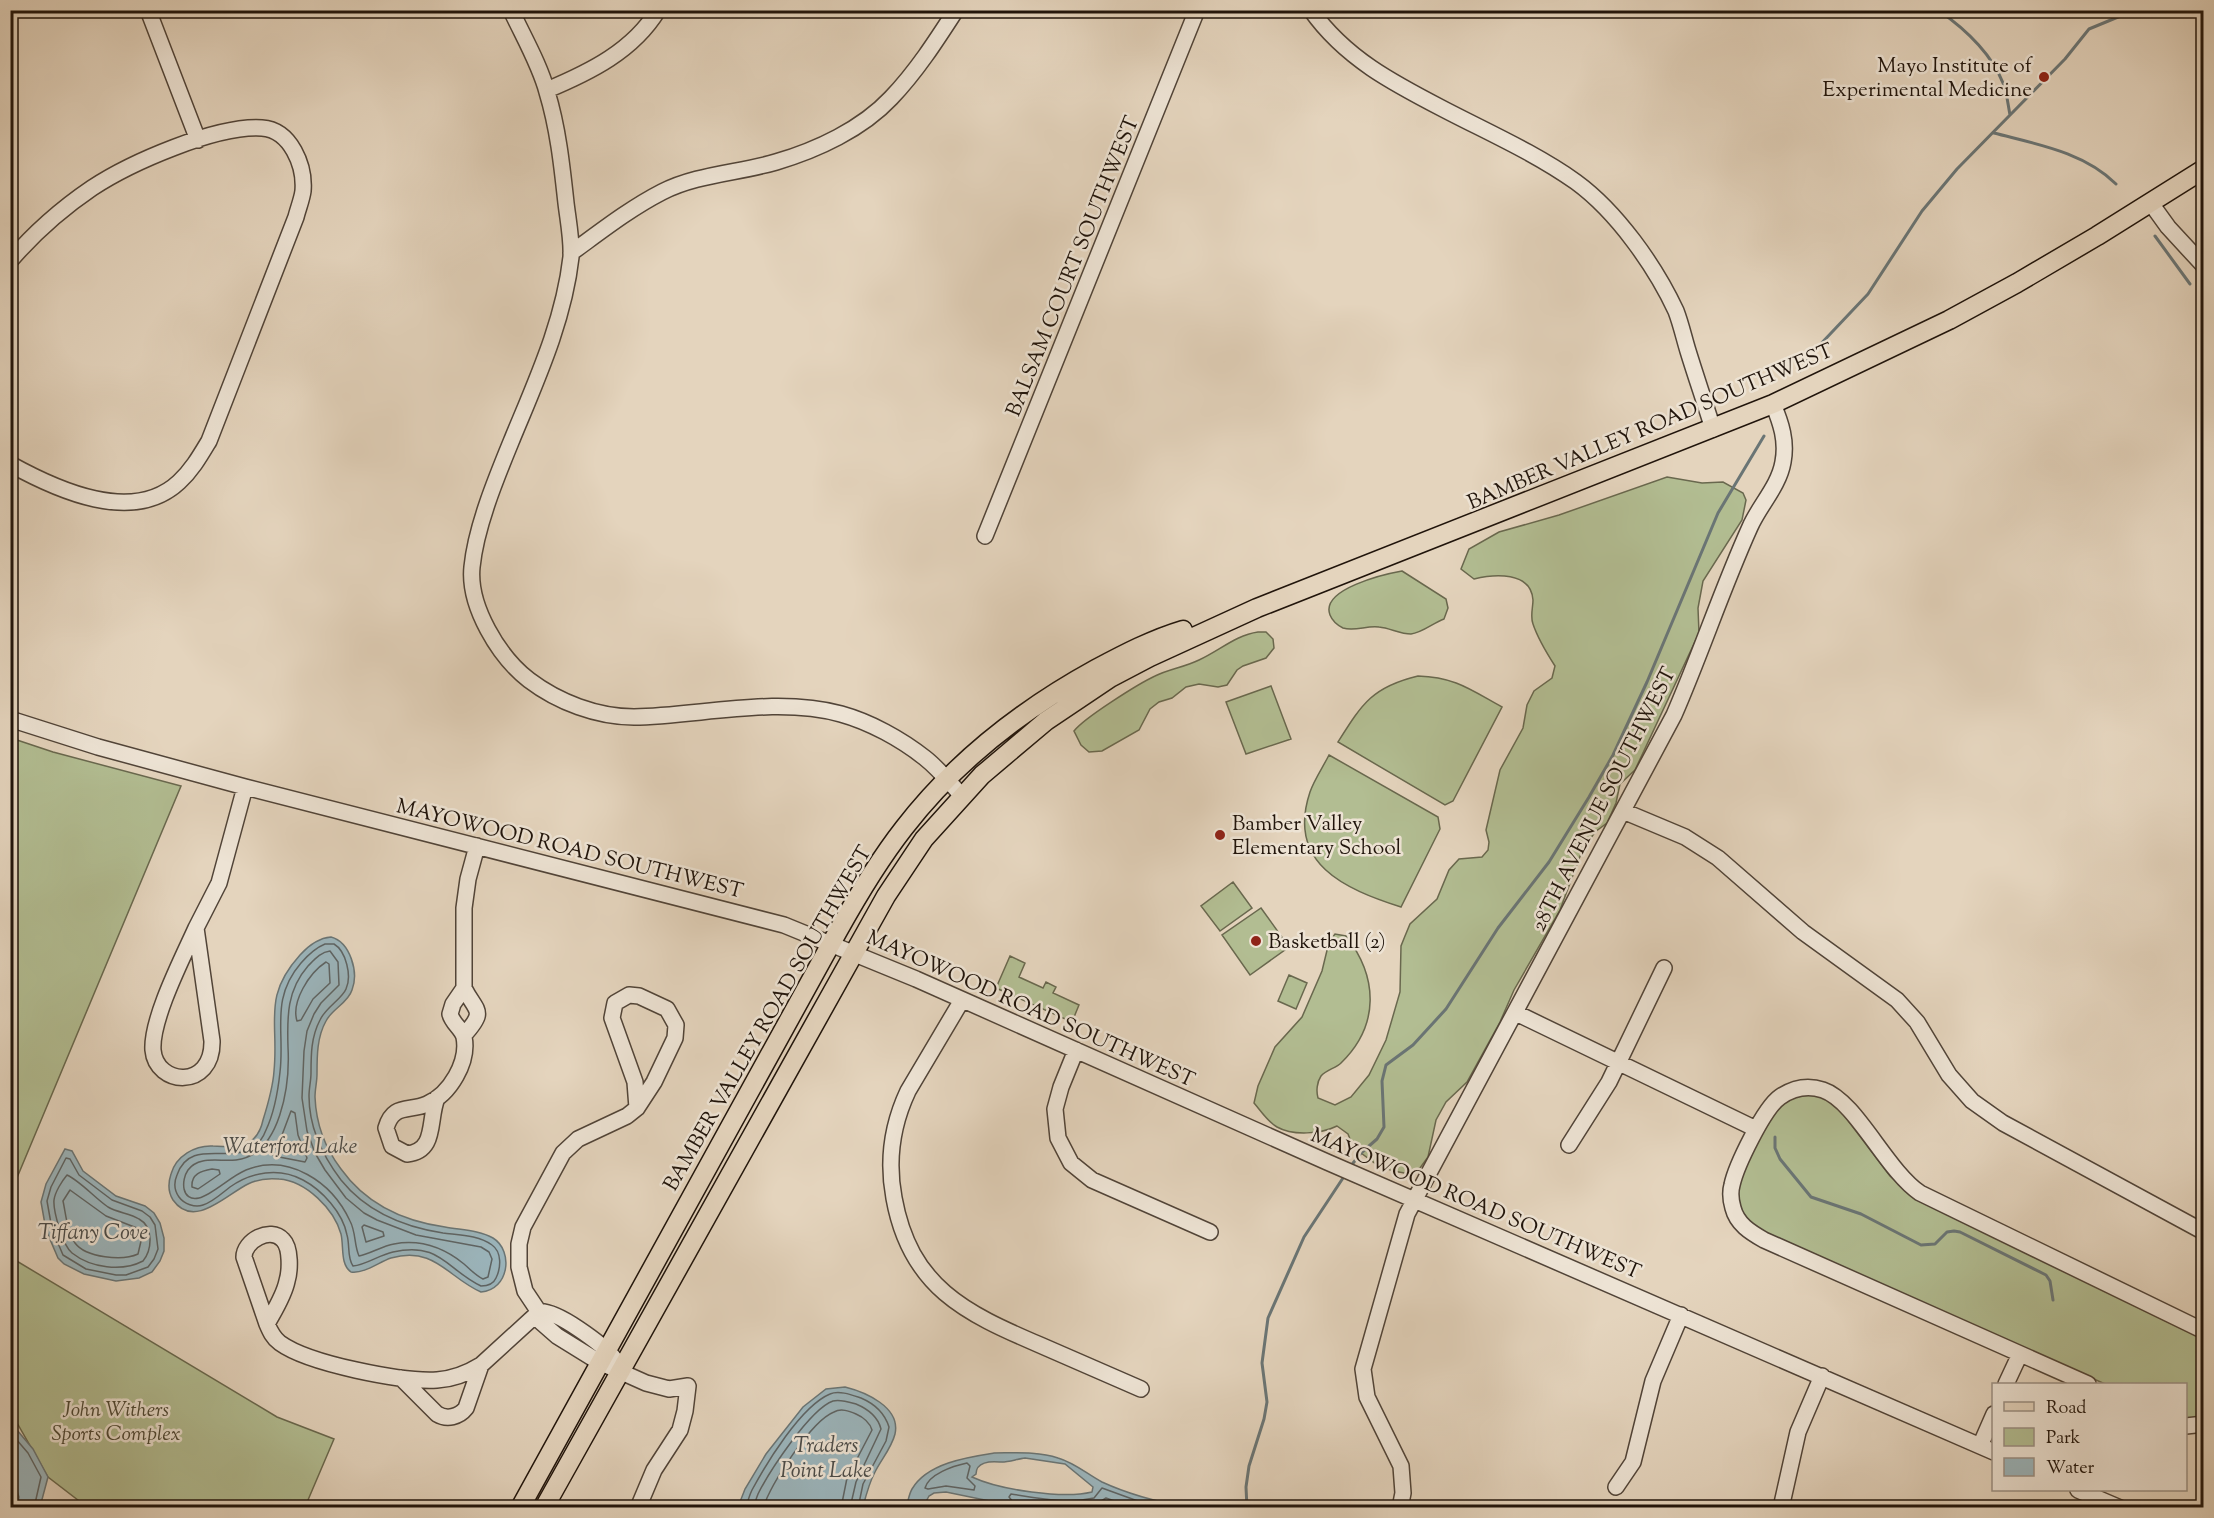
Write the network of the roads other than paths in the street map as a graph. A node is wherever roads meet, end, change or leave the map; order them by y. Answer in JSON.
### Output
{"nodes":[{"id":1,"x":148,"y":10,"type":"edge"},
{"id":2,"x":511,"y":10,"type":"edge"},
{"id":3,"x":658,"y":10,"type":"edge"},
{"id":4,"x":956,"y":10,"type":"edge"},
{"id":5,"x":1197,"y":10,"type":"edge"},
{"id":6,"x":1311,"y":10,"type":"edge"},
{"id":7,"x":547,"y":90,"type":"junction"},
{"id":8,"x":198,"y":140,"type":"junction"},
{"id":9,"x":2204,"y":170,"type":"edge"},
{"id":10,"x":2150,"y":202,"type":"junction"},
{"id":11,"x":571,"y":253,"type":"junction"},
{"id":12,"x":10,"y":261,"type":"edge"},
{"id":13,"x":2204,"y":266,"type":"edge"},
{"id":14,"x":1773,"y":404,"type":"junction"},
{"id":15,"x":1713,"y":429,"type":"junction"},
{"id":16,"x":10,"y":464,"type":"edge"},
{"id":17,"x":985,"y":536,"type":"dead end"},
{"id":18,"x":1257,"y":608,"type":"junction"},
{"id":19,"x":10,"y":719,"type":"edge"},
{"id":20,"x":946,"y":780,"type":"junction"},
{"id":21,"x":245,"y":787,"type":"junction"},
{"id":22,"x":962,"y":796,"type":"junction"},
{"id":23,"x":1623,"y":811,"type":"junction"},
{"id":24,"x":477,"y":846,"type":"junction"},
{"id":25,"x":196,"y":928,"type":"junction"},
{"id":26,"x":831,"y":943,"type":"junction"},
{"id":27,"x":853,"y":952,"type":"junction"},
{"id":28,"x":1664,"y":968,"type":"dead end"},
{"id":29,"x":464,"y":988,"type":"junction"},
{"id":30,"x":962,"y":1000,"type":"junction"},
{"id":31,"x":1515,"y":1014,"type":"junction"},
{"id":32,"x":464,"y":1035,"type":"junction"},
{"id":33,"x":1076,"y":1050,"type":"junction"},
{"id":34,"x":1619,"y":1062,"type":"junction"},
{"id":35,"x":436,"y":1098,"type":"dead end"},
{"id":36,"x":637,"y":1108,"type":"junction"},
{"id":37,"x":1756,"y":1129,"type":"junction"},
{"id":38,"x":1569,"y":1145,"type":"dead end"},
{"id":39,"x":1413,"y":1200,"type":"junction"},
{"id":40,"x":1210,"y":1232,"type":"dead end"},
{"id":41,"x":2204,"y":1232,"type":"edge"},
{"id":42,"x":539,"y":1312,"type":"junction"},
{"id":43,"x":1681,"y":1315,"type":"junction"},
{"id":44,"x":267,"y":1324,"type":"junction"},
{"id":45,"x":2204,"y":1331,"type":"edge"},
{"id":46,"x":2020,"y":1354,"type":"junction"},
{"id":47,"x":603,"y":1355,"type":"junction"},
{"id":48,"x":481,"y":1365,"type":"junction"},
{"id":49,"x":621,"y":1371,"type":"junction"},
{"id":50,"x":1822,"y":1376,"type":"junction"},
{"id":51,"x":401,"y":1378,"type":"junction"},
{"id":52,"x":2006,"y":1383,"type":"edge"},
{"id":53,"x":2086,"y":1383,"type":"edge"},
{"id":54,"x":1141,"y":1389,"type":"dead end"},
{"id":55,"x":1992,"y":1424,"type":"edge"},
{"id":56,"x":2204,"y":1424,"type":"edge"},
{"id":57,"x":2187,"y":1426,"type":"edge"},
{"id":58,"x":1987,"y":1449,"type":"edge"},
{"id":59,"x":1616,"y":1487,"type":"dead end"},
{"id":60,"x":2080,"y":1491,"type":"edge"},
{"id":61,"x":520,"y":1508,"type":"edge"},
{"id":62,"x":544,"y":1508,"type":"edge"},
{"id":63,"x":638,"y":1508,"type":"edge"},
{"id":64,"x":1400,"y":1508,"type":"edge"},
{"id":65,"x":1781,"y":1508,"type":"edge"},
{"id":66,"x":2120,"y":1508,"type":"edge"}],
"edges":[{"from":1,"to":8,"type":"street"},
{"from":2,"to":7,"type":"street"},
{"from":3,"to":7,"type":"street"},
{"from":4,"to":11,"type":"street"},
{"from":5,"to":17,"type":"street","name":"BALSAM COURT SOUTHWEST"},
{"from":6,"to":15,"type":"street"},
{"from":7,"to":11,"type":"street"},
{"from":8,"to":12,"type":"street"},
{"from":8,"to":16,"type":"street"},
{"from":9,"to":10,"type":"main road","name":"BAMBER VALLEY ROAD SOUTHWEST"},
{"from":10,"to":13,"type":"street"},
{"from":10,"to":14,"type":"main road","name":"BAMBER VALLEY ROAD SOUTHWEST"},
{"from":11,"to":20,"type":"street"},
{"from":14,"to":15,"type":"main road","name":"BAMBER VALLEY ROAD SOUTHWEST"},
{"from":14,"to":23,"type":"street","name":"28TH AVENUE SOUTHWEST"},
{"from":15,"to":18,"type":"main road","name":"BAMBER VALLEY ROAD SOUTHWEST"},
{"from":18,"to":20,"type":"main road","name":"BAMBER VALLEY ROAD SOUTHWEST"},
{"from":18,"to":22,"type":"main road","name":"BAMBER VALLEY ROAD SOUTHWEST"},
{"from":19,"to":21,"type":"street","name":"MAYOWOOD ROAD SOUTHWEST"},
{"from":20,"to":22,"type":"street"},
{"from":20,"to":26,"type":"main road","name":"BAMBER VALLEY ROAD SOUTHWEST"},
{"from":21,"to":24,"type":"street","name":"MAYOWOOD ROAD SOUTHWEST"},
{"from":21,"to":25,"type":"street"},
{"from":22,"to":27,"type":"main road","name":"BAMBER VALLEY ROAD SOUTHWEST"},
{"from":23,"to":31,"type":"street","name":"28TH AVENUE SOUTHWEST"},
{"from":23,"to":41,"type":"street"},
{"from":24,"to":26,"type":"street","name":"MAYOWOOD ROAD SOUTHWEST"},
{"from":24,"to":29,"type":"street"},
{"from":25,"to":25,"type":"street"},
{"from":26,"to":27,"type":"street","name":"MAYOWOOD ROAD SOUTHWEST"},
{"from":26,"to":47,"type":"main road","name":"BAMBER VALLEY ROAD SOUTHWEST"},
{"from":27,"to":30,"type":"street","name":"MAYOWOOD ROAD SOUTHWEST"},
{"from":27,"to":49,"type":"main road","name":"BAMBER VALLEY ROAD SOUTHWEST"},
{"from":28,"to":34,"type":"street"},
{"from":29,"to":32,"type":"street"},
{"from":29,"to":32,"type":"street"},
{"from":30,"to":33,"type":"street","name":"MAYOWOOD ROAD SOUTHWEST"},
{"from":30,"to":54,"type":"street"},
{"from":31,"to":34,"type":"street"},
{"from":31,"to":39,"type":"street","name":"28TH AVENUE SOUTHWEST"},
{"from":32,"to":35,"type":"street"},
{"from":33,"to":39,"type":"street","name":"MAYOWOOD ROAD SOUTHWEST"},
{"from":33,"to":40,"type":"street"},
{"from":34,"to":37,"type":"street"},
{"from":34,"to":38,"type":"street"},
{"from":36,"to":36,"type":"street"},
{"from":36,"to":42,"type":"street"},
{"from":37,"to":45,"type":"street"},
{"from":37,"to":46,"type":"street"},
{"from":39,"to":43,"type":"street","name":"MAYOWOOD ROAD SOUTHWEST"},
{"from":39,"to":64,"type":"street","name":"28TH AVENUE SOUTHWEST"},
{"from":42,"to":47,"type":"street"},
{"from":42,"to":48,"type":"street"},
{"from":43,"to":50,"type":"street","name":"MAYOWOOD ROAD SOUTHWEST"},
{"from":43,"to":59,"type":"street"},
{"from":44,"to":44,"type":"street"},
{"from":44,"to":51,"type":"street"},
{"from":46,"to":52,"type":"street"},
{"from":46,"to":53,"type":"street"},
{"from":47,"to":49,"type":"street"},
{"from":47,"to":61,"type":"main road","name":"BAMBER VALLEY ROAD SOUTHWEST"},
{"from":48,"to":51,"type":"street"},
{"from":48,"to":51,"type":"street"},
{"from":49,"to":62,"type":"main road","name":"BAMBER VALLEY ROAD SOUTHWEST"},
{"from":49,"to":63,"type":"street"},
{"from":50,"to":58,"type":"street","name":"MAYOWOOD ROAD SOUTHWEST"},
{"from":50,"to":65,"type":"street"},
{"from":55,"to":58,"type":"street"},
{"from":56,"to":57,"type":"street"},
{"from":60,"to":66,"type":"street"}]}
